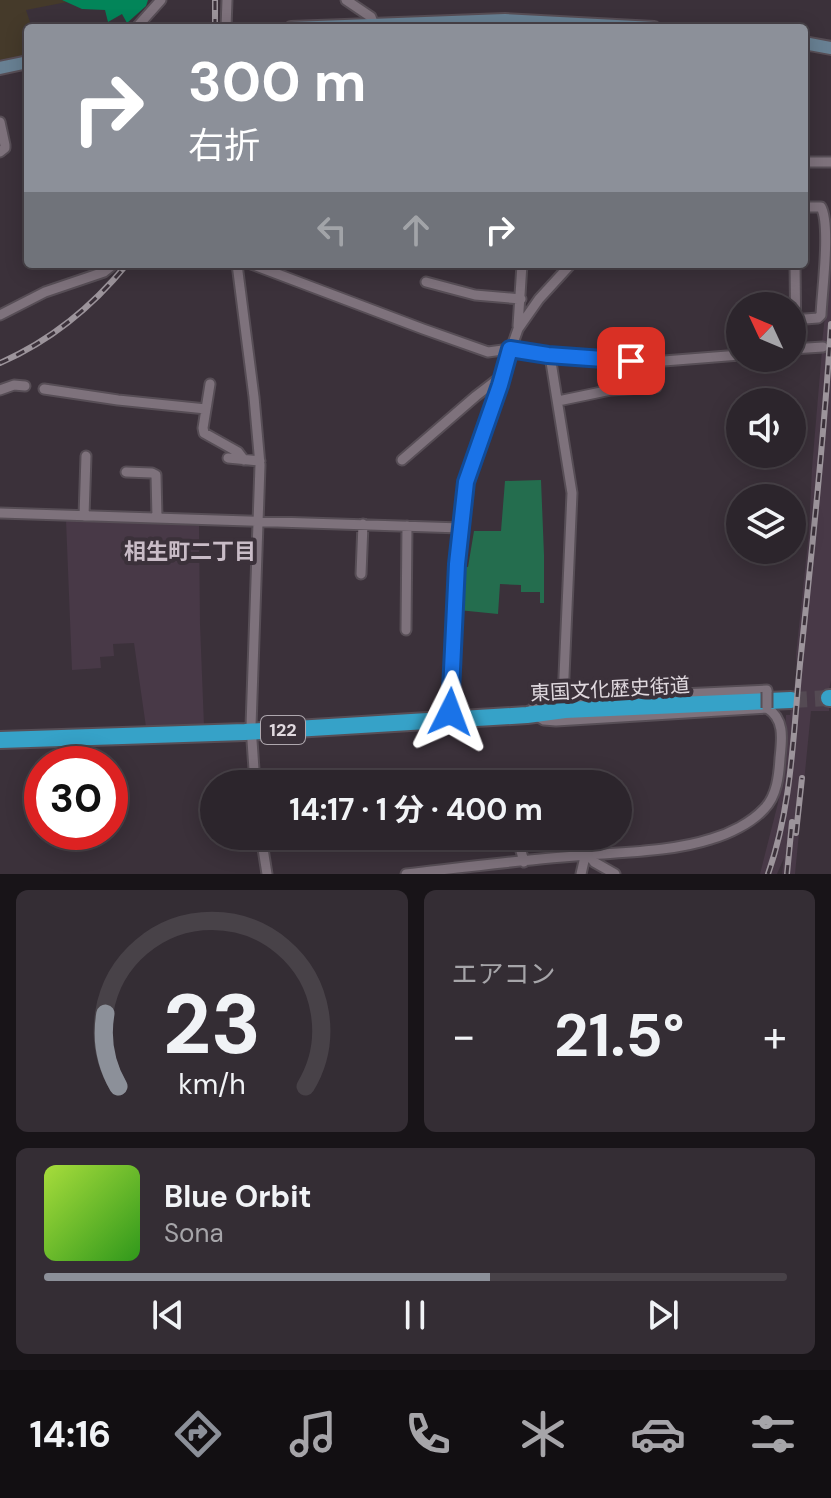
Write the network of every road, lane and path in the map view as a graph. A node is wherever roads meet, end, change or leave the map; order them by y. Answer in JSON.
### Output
{"nodes":[{"id":1,"x":161,"y":0,"type":"edge"},
{"id":2,"x":227,"y":0,"type":"edge"},
{"id":3,"x":346,"y":0,"type":"edge"},
{"id":4,"x":140,"y":24,"type":"edge"},
{"id":5,"x":226,"y":24,"type":"edge"},
{"id":6,"x":374,"y":24,"type":"edge"},
{"id":7,"x":457,"y":24,"type":"edge"},
{"id":8,"x":585,"y":24,"type":"edge"},
{"id":9,"x":808,"y":44,"type":"edge"},
{"id":10,"x":831,"y":48,"type":"edge"},
{"id":11,"x":24,"y":63,"type":"edge"},
{"id":12,"x":0,"y":68,"type":"edge"},
{"id":13,"x":0,"y":122,"type":"edge"},
{"id":14,"x":0,"y":152,"type":"edge"},
{"id":15,"x":808,"y":162,"type":"edge"},
{"id":16,"x":831,"y":162,"type":"edge"},
{"id":17,"x":808,"y":207,"type":"edge"},
{"id":18,"x":109,"y":268,"type":"edge"},
{"id":19,"x":237,"y":268,"type":"edge"},
{"id":20,"x":262,"y":268,"type":"edge"},
{"id":21,"x":522,"y":268,"type":"edge"},
{"id":22,"x":567,"y":268,"type":"edge"},
{"id":23,"x":795,"y":268,"type":"edge"},
{"id":24,"x":426,"y":282,"type":"dead end"},
{"id":25,"x":794,"y":292,"type":"edge"},
{"id":26,"x":521,"y":299,"type":"junction"},
{"id":27,"x":0,"y":315,"type":"edge"},
{"id":28,"x":806,"y":319,"type":"edge"},
{"id":29,"x":518,"y":329,"type":"junction"},
{"id":30,"x":823,"y":347,"type":"dead end"},
{"id":31,"x":806,"y":348,"type":"edge"},
{"id":32,"x":510,"y":349,"type":"junction"},
{"id":33,"x":548,"y":355,"type":"junction"},
{"id":34,"x":726,"y":356,"type":"edge"},
{"id":35,"x":502,"y":376,"type":"junction"},
{"id":36,"x":210,"y":384,"type":"dead end"},
{"id":37,"x":25,"y":386,"type":"dead end"},
{"id":38,"x":656,"y":387,"type":"dead end"},
{"id":39,"x":44,"y":389,"type":"dead end"},
{"id":40,"x":0,"y":390,"type":"edge"},
{"id":41,"x":558,"y":401,"type":"junction"},
{"id":42,"x":206,"y":409,"type":"junction"},
{"id":43,"x":86,"y":456,"type":"dead end"},
{"id":44,"x":228,"y":458,"type":"dead end"},
{"id":45,"x":244,"y":460,"type":"junction"},
{"id":46,"x":402,"y":460,"type":"dead end"},
{"id":47,"x":260,"y":461,"type":"junction"},
{"id":48,"x":126,"y":472,"type":"dead end"},
{"id":49,"x":0,"y":513,"type":"edge"},
{"id":50,"x":84,"y":516,"type":"junction"},
{"id":51,"x":157,"y":518,"type":"junction"},
{"id":52,"x":258,"y":521,"type":"junction"},
{"id":53,"x":363,"y":524,"type":"junction"},
{"id":54,"x":407,"y":526,"type":"junction"},
{"id":55,"x":461,"y":528,"type":"junction"},
{"id":56,"x":361,"y":574,"type":"dead end"},
{"id":57,"x":406,"y":630,"type":"dead end"},
{"id":58,"x":563,"y":699,"type":"junction"},
{"id":59,"x":791,"y":700,"type":"tunnel mouth"},
{"id":60,"x":767,"y":708,"type":"junction"},
{"id":61,"x":530,"y":714,"type":"junction"},
{"id":62,"x":450,"y":720,"type":"junction"},
{"id":63,"x":252,"y":731,"type":"junction"},
{"id":64,"x":0,"y":740,"type":"edge"},
{"id":65,"x":254,"y":770,"type":"edge"},
{"id":66,"x":263,"y":850,"type":"edge"},
{"id":67,"x":521,"y":850,"type":"edge"},
{"id":68,"x":592,"y":850,"type":"edge"},
{"id":69,"x":589,"y":855,"type":"junction"},
{"id":70,"x":524,"y":862,"type":"junction"},
{"id":71,"x":472,"y":870,"type":"edge"},
{"id":72,"x":267,"y":874,"type":"edge"},
{"id":73,"x":406,"y":874,"type":"edge"},
{"id":74,"x":581,"y":874,"type":"edge"},
{"id":75,"x":615,"y":874,"type":"edge"}],
"edges":[{"from":1,"to":4,"type":"street"},
{"from":2,"to":5,"type":"street"},
{"from":3,"to":6,"type":"street"},
{"from":7,"to":8,"type":"street"},
{"from":9,"to":10,"type":"street"},
{"from":11,"to":12,"type":"street"},
{"from":13,"to":14,"type":"street"},
{"from":15,"to":16,"type":"street"},
{"from":17,"to":28,"type":"street"},
{"from":18,"to":27,"type":"street"},
{"from":19,"to":47,"type":"street"},
{"from":20,"to":32,"type":"street"},
{"from":21,"to":26,"type":"street"},
{"from":22,"to":29,"type":"street"},
{"from":23,"to":25,"type":"street"},
{"from":24,"to":26,"type":"street"},
{"from":26,"to":29,"type":"street"},
{"from":29,"to":32,"type":"street"},
{"from":30,"to":31,"type":"street"},
{"from":32,"to":33,"type":"street"},
{"from":32,"to":35,"type":"street"},
{"from":33,"to":34,"type":"street"},
{"from":33,"to":41,"type":"street"},
{"from":35,"to":46,"type":"street"},
{"from":35,"to":55,"type":"street"},
{"from":36,"to":42,"type":"street"},
{"from":37,"to":40,"type":"street"},
{"from":38,"to":41,"type":"street"},
{"from":39,"to":42,"type":"street"},
{"from":41,"to":58,"type":"street"},
{"from":42,"to":45,"type":"street"},
{"from":43,"to":50,"type":"street"},
{"from":44,"to":45,"type":"street"},
{"from":45,"to":47,"type":"street"},
{"from":47,"to":52,"type":"street"},
{"from":48,"to":51,"type":"street"},
{"from":49,"to":50,"type":"street"},
{"from":50,"to":51,"type":"street"},
{"from":51,"to":52,"type":"street"},
{"from":52,"to":53,"type":"street"},
{"from":52,"to":63,"type":"street"},
{"from":53,"to":54,"type":"street"},
{"from":53,"to":56,"type":"street"},
{"from":54,"to":55,"type":"street"},
{"from":54,"to":57,"type":"street"},
{"from":55,"to":62,"type":"street"},
{"from":58,"to":60,"type":"street","bridge":true},
{"from":58,"to":61,"type":"street"},
{"from":59,"to":61,"type":"highway","name":"東国文化歴史街道","number":"122"},
{"from":60,"to":61,"type":"street"},
{"from":60,"to":69,"type":"street"},
{"from":61,"to":62,"type":"highway","name":"東国文化歴史街道","number":"122"},
{"from":62,"to":63,"type":"highway","name":"東国文化歴史街道","number":"122"},
{"from":63,"to":64,"type":"highway","name":"東国文化歴史街道","number":"122"},
{"from":63,"to":65,"type":"street"},
{"from":66,"to":72,"type":"street"},
{"from":67,"to":70,"type":"street"},
{"from":68,"to":69,"type":"street"},
{"from":69,"to":70,"type":"street"},
{"from":69,"to":74,"type":"street"},
{"from":69,"to":75,"type":"street"},
{"from":70,"to":71,"type":"street"},
{"from":71,"to":73,"type":"street"}]}
